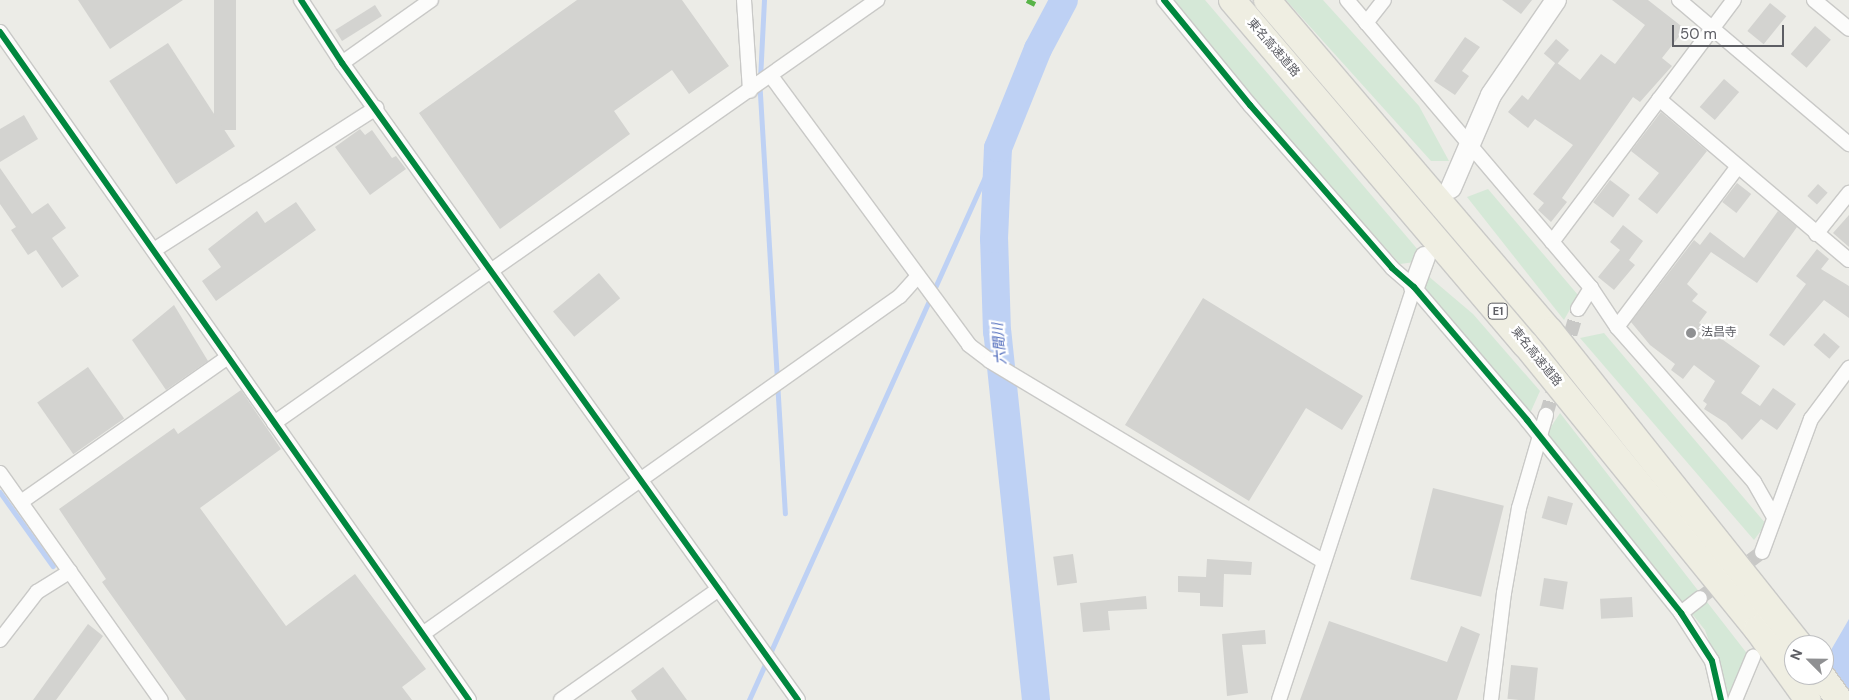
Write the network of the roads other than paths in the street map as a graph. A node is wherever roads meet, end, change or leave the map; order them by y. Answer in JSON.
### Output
{"nodes":[{"id":1,"x":301,"y":0,"type":"edge"},
{"id":2,"x":431,"y":0,"type":"edge"},
{"id":3,"x":744,"y":0,"type":"edge"},
{"id":4,"x":877,"y":0,"type":"edge"},
{"id":5,"x":1164,"y":0,"type":"edge"},
{"id":6,"x":1232,"y":0,"type":"edge"},
{"id":7,"x":1267,"y":0,"type":"edge"},
{"id":8,"x":1347,"y":0,"type":"edge"},
{"id":9,"x":1384,"y":0,"type":"edge"},
{"id":10,"x":1556,"y":0,"type":"edge"},
{"id":11,"x":1679,"y":0,"type":"edge"},
{"id":12,"x":1734,"y":0,"type":"edge"},
{"id":13,"x":1814,"y":0,"type":"edge"},
{"id":14,"x":1366,"y":23,"type":"junction"},
{"id":15,"x":1847,"y":24,"type":"edge"},
{"id":16,"x":1713,"y":30,"type":"junction"},
{"id":17,"x":0,"y":32,"type":"edge"},
{"id":18,"x":342,"y":63,"type":"junction"},
{"id":19,"x":771,"y":76,"type":"junction"},
{"id":20,"x":750,"y":91,"type":"junction"},
{"id":21,"x":1659,"y":100,"type":"junction"},
{"id":22,"x":376,"y":108,"type":"junction"},
{"id":23,"x":1468,"y":141,"type":"junction"},
{"id":24,"x":1849,"y":144,"type":"edge"},
{"id":25,"x":1738,"y":168,"type":"junction"},
{"id":26,"x":1450,"y":188,"type":"dead end"},
{"id":27,"x":1849,"y":193,"type":"edge"},
{"id":28,"x":1816,"y":234,"type":"junction"},
{"id":29,"x":1552,"y":242,"type":"junction"},
{"id":30,"x":154,"y":250,"type":"junction"},
{"id":31,"x":1425,"y":257,"type":"dead end"},
{"id":32,"x":1849,"y":260,"type":"edge"},
{"id":33,"x":491,"y":269,"type":"junction"},
{"id":34,"x":918,"y":280,"type":"junction"},
{"id":35,"x":1414,"y":287,"type":"junction"},
{"id":36,"x":1591,"y":288,"type":"junction"},
{"id":37,"x":1578,"y":309,"type":"tunnel mouth"},
{"id":38,"x":1617,"y":327,"type":"junction"},
{"id":39,"x":228,"y":357,"type":"junction"},
{"id":40,"x":1849,"y":368,"type":"edge"},
{"id":41,"x":1546,"y":415,"type":"tunnel mouth"},
{"id":42,"x":274,"y":423,"type":"junction"},
{"id":43,"x":1539,"y":436,"type":"junction"},
{"id":44,"x":0,"y":473,"type":"edge"},
{"id":45,"x":639,"y":479,"type":"junction"},
{"id":46,"x":21,"y":502,"type":"junction"},
{"id":47,"x":1774,"y":517,"type":"junction"},
{"id":48,"x":1762,"y":552,"type":"tunnel mouth"},
{"id":49,"x":1323,"y":562,"type":"junction"},
{"id":50,"x":70,"y":571,"type":"junction"},
{"id":51,"x":719,"y":589,"type":"junction"},
{"id":52,"x":1700,"y":598,"type":"tunnel mouth"},
{"id":53,"x":1681,"y":613,"type":"junction"},
{"id":54,"x":424,"y":633,"type":"junction"},
{"id":55,"x":1793,"y":635,"type":"edge"},
{"id":56,"x":0,"y":640,"type":"edge"},
{"id":57,"x":1753,"y":657,"type":"dead end"},
{"id":58,"x":1828,"y":685,"type":"edge"},
{"id":59,"x":161,"y":700,"type":"edge"},
{"id":60,"x":470,"y":700,"type":"edge"},
{"id":61,"x":562,"y":700,"type":"edge"},
{"id":62,"x":798,"y":700,"type":"edge"},
{"id":63,"x":1279,"y":700,"type":"edge"},
{"id":64,"x":1491,"y":700,"type":"edge"},
{"id":65,"x":1722,"y":700,"type":"edge"},
{"id":66,"x":1735,"y":700,"type":"edge"},
{"id":67,"x":1808,"y":700,"type":"edge"},
{"id":68,"x":1839,"y":700,"type":"edge"}],
"edges":[{"from":1,"to":18,"type":"street"},
{"from":2,"to":18,"type":"street"},
{"from":3,"to":20,"type":"street"},
{"from":4,"to":19,"type":"street"},
{"from":5,"to":35,"type":"street"},
{"from":6,"to":67,"type":"highway","name":"東名高速道路","number":"E1"},
{"from":7,"to":55,"type":"highway","number":"E1"},
{"from":8,"to":14,"type":"street"},
{"from":9,"to":14,"type":"street"},
{"from":10,"to":23,"type":"street"},
{"from":11,"to":16,"type":"street"},
{"from":12,"to":16,"type":"street"},
{"from":13,"to":15,"type":"street"},
{"from":14,"to":23,"type":"street"},
{"from":16,"to":21,"type":"street"},
{"from":16,"to":24,"type":"street"},
{"from":17,"to":30,"type":"street"},
{"from":18,"to":22,"type":"street"},
{"from":19,"to":20,"type":"street"},
{"from":19,"to":34,"type":"street"},
{"from":20,"to":33,"type":"street"},
{"from":21,"to":25,"type":"street"},
{"from":21,"to":29,"type":"street"},
{"from":22,"to":30,"type":"street"},
{"from":22,"to":33,"type":"street"},
{"from":23,"to":26,"type":"street"},
{"from":23,"to":29,"type":"street"},
{"from":25,"to":28,"type":"street"},
{"from":25,"to":38,"type":"street"},
{"from":27,"to":28,"type":"street"},
{"from":28,"to":32,"type":"street"},
{"from":29,"to":36,"type":"street"},
{"from":30,"to":39,"type":"street"},
{"from":31,"to":35,"type":"street"},
{"from":33,"to":42,"type":"street"},
{"from":33,"to":45,"type":"street"},
{"from":34,"to":45,"type":"street"},
{"from":34,"to":49,"type":"street"},
{"from":35,"to":43,"type":"street"},
{"from":35,"to":49,"type":"street"},
{"from":36,"to":37,"type":"street"},
{"from":36,"to":38,"type":"street"},
{"from":38,"to":47,"type":"street"},
{"from":39,"to":42,"type":"street"},
{"from":39,"to":46,"type":"street"},
{"from":40,"to":47,"type":"street"},
{"from":41,"to":43,"type":"street"},
{"from":42,"to":54,"type":"street"},
{"from":43,"to":53,"type":"street"},
{"from":43,"to":64,"type":"street"},
{"from":44,"to":46,"type":"street"},
{"from":45,"to":51,"type":"street"},
{"from":45,"to":54,"type":"street"},
{"from":46,"to":50,"type":"street"},
{"from":47,"to":48,"type":"street"},
{"from":49,"to":63,"type":"street"},
{"from":50,"to":56,"type":"street"},
{"from":50,"to":59,"type":"street"},
{"from":51,"to":61,"type":"street"},
{"from":51,"to":62,"type":"street"},
{"from":52,"to":53,"type":"street"},
{"from":53,"to":65,"type":"street"},
{"from":54,"to":60,"type":"street"},
{"from":57,"to":66,"type":"street"},
{"from":58,"to":68,"type":"highway"}]}
